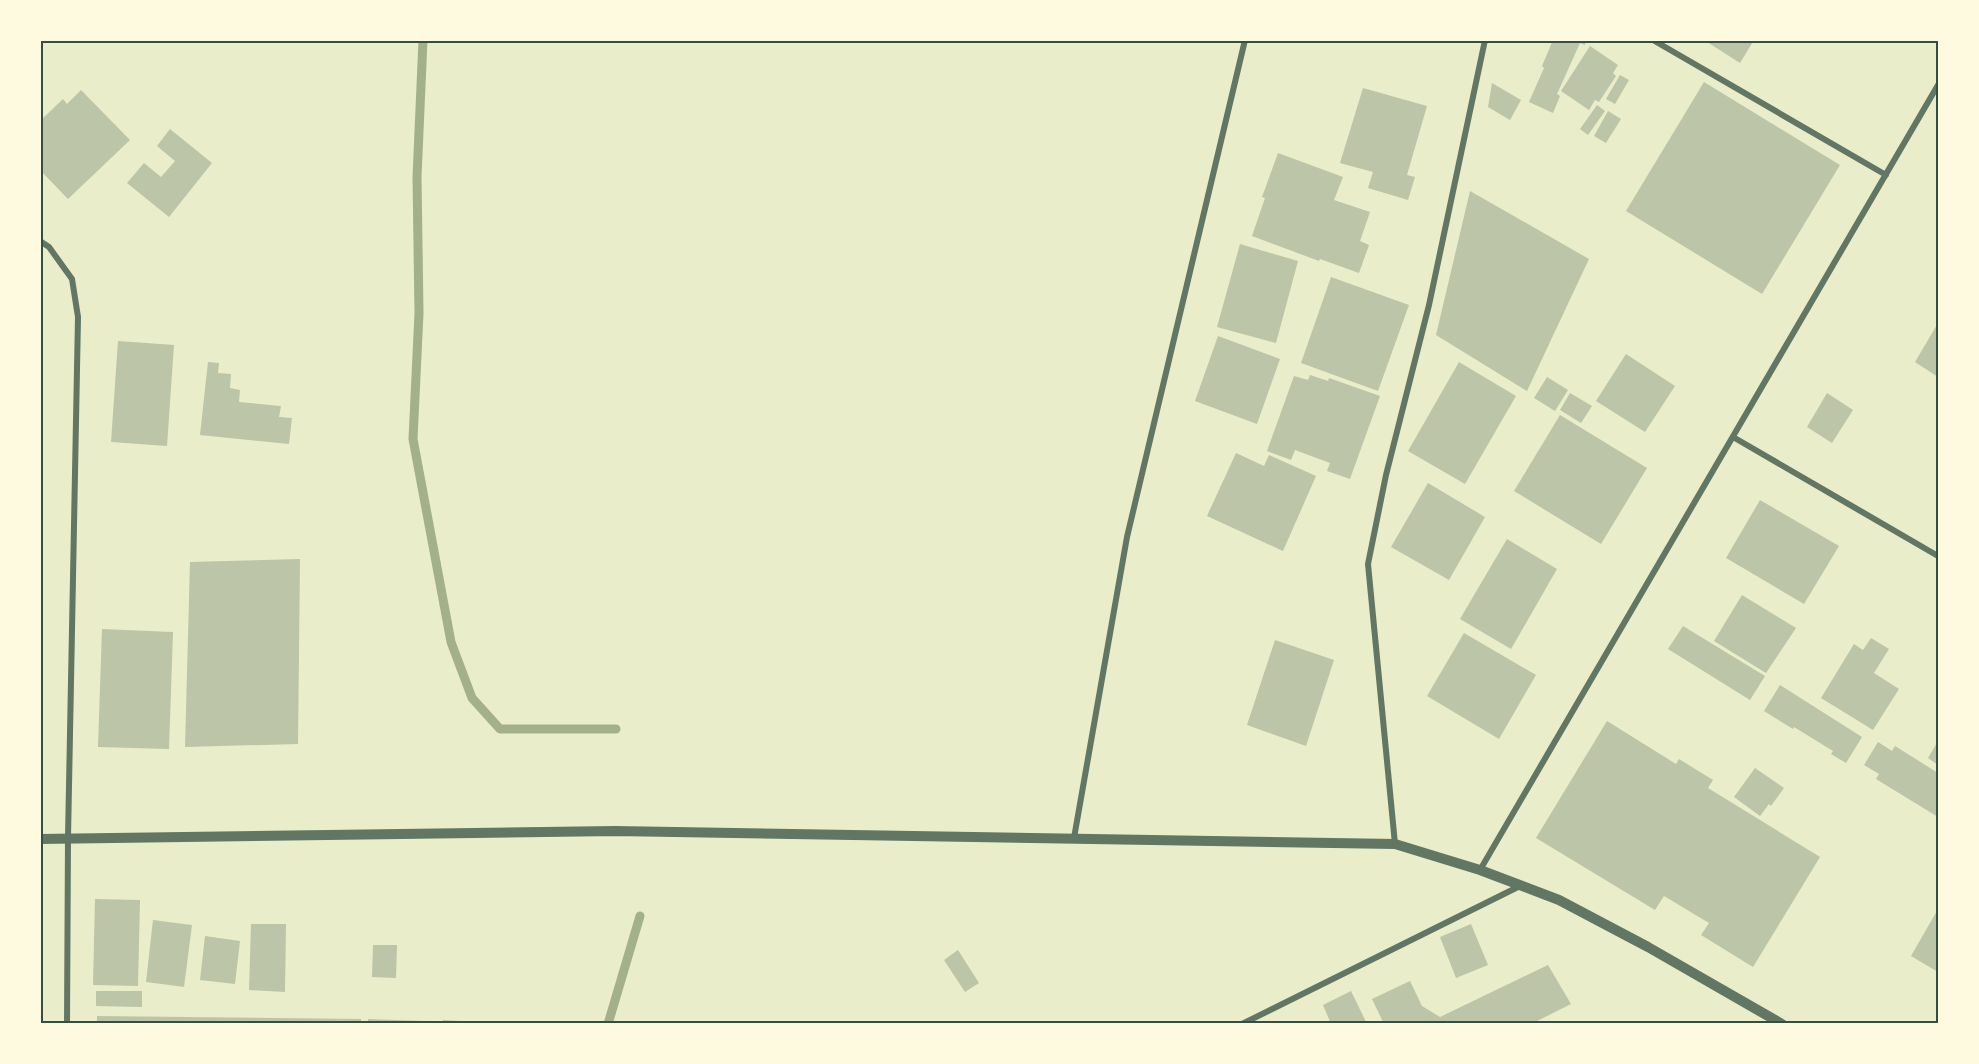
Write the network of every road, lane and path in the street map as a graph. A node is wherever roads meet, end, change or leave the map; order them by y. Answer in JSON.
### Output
{"nodes":[{"id":1,"x":1245,"y":40,"type":"edge"},
{"id":2,"x":1485,"y":40,"type":"edge"},
{"id":3,"x":1653,"y":40,"type":"edge"},
{"id":4,"x":1938,"y":85,"type":"edge"},
{"id":5,"x":1886,"y":175,"type":"junction"},
{"id":6,"x":40,"y":242,"type":"edge"},
{"id":7,"x":1733,"y":437,"type":"junction"},
{"id":8,"x":1938,"y":556,"type":"edge"},
{"id":9,"x":68,"y":838,"type":"junction"},
{"id":10,"x":1074,"y":838,"type":"junction"},
{"id":11,"x":40,"y":839,"type":"edge"},
{"id":12,"x":1395,"y":844,"type":"junction"},
{"id":13,"x":1480,"y":870,"type":"junction"},
{"id":14,"x":1521,"y":886,"type":"junction"},
{"id":15,"x":67,"y":1023,"type":"edge"},
{"id":16,"x":1242,"y":1023,"type":"edge"},
{"id":17,"x":1782,"y":1023,"type":"edge"}],
"edges":[{"from":1,"to":10,"type":"street"},
{"from":2,"to":12,"type":"street"},
{"from":3,"to":5,"type":"street"},
{"from":4,"to":5,"type":"street"},
{"from":5,"to":7,"type":"street"},
{"from":6,"to":9,"type":"street"},
{"from":7,"to":8,"type":"street"},
{"from":7,"to":13,"type":"street"},
{"from":9,"to":10,"type":"street"},
{"from":9,"to":11,"type":"street"},
{"from":9,"to":15,"type":"street"},
{"from":10,"to":12,"type":"street"},
{"from":12,"to":13,"type":"street"},
{"from":13,"to":14,"type":"street"},
{"from":14,"to":16,"type":"street"},
{"from":14,"to":17,"type":"street"}]}
